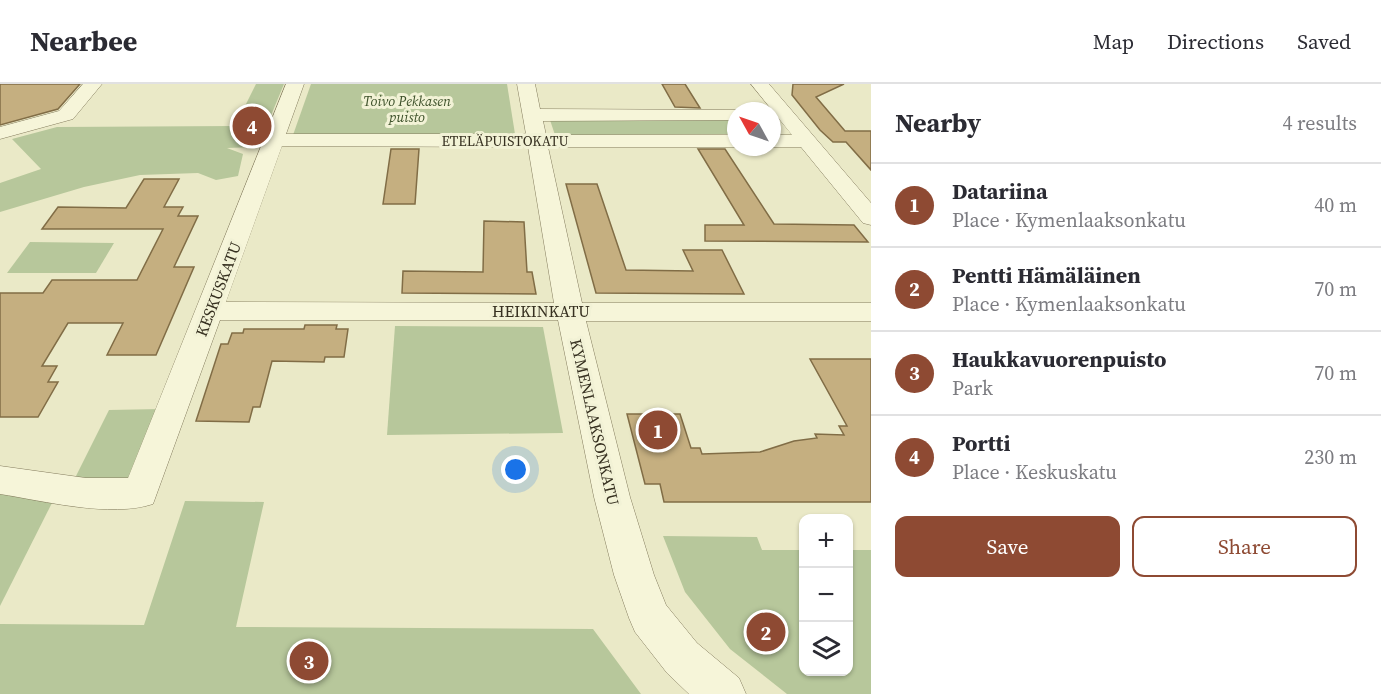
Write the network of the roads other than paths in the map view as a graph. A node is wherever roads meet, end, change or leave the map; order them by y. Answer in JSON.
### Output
{"nodes":[{"id":1,"x":93,"y":84,"type":"edge"},
{"id":2,"x":295,"y":84,"type":"edge"},
{"id":3,"x":526,"y":84,"type":"edge"},
{"id":4,"x":760,"y":84,"type":"edge"},
{"id":5,"x":771,"y":102,"type":"edge"},
{"id":6,"x":727,"y":115,"type":"edge"},
{"id":7,"x":781,"y":117,"type":"edge"},
{"id":8,"x":534,"y":128,"type":"junction"},
{"id":9,"x":0,"y":133,"type":"edge"},
{"id":10,"x":273,"y":140,"type":"junction"},
{"id":11,"x":727,"y":140,"type":"edge"},
{"id":12,"x":781,"y":141,"type":"edge"},
{"id":13,"x":807,"y":141,"type":"junction"},
{"id":14,"x":871,"y":218,"type":"edge"},
{"id":15,"x":210,"y":311,"type":"junction"},
{"id":16,"x":570,"y":312,"type":"junction"},
{"id":17,"x":871,"y":312,"type":"edge"},
{"id":18,"x":0,"y":480,"type":"edge"},
{"id":19,"x":723,"y":694,"type":"edge"}],
"edges":[{"from":1,"to":9,"type":"street"},
{"from":2,"to":10,"type":"street","name":"KESKUSKATU"},
{"from":3,"to":8,"type":"street","name":"KYMENLAAKSONKATU"},
{"from":4,"to":5,"type":"street"},
{"from":6,"to":8,"type":"street","name":"ETELÄPUISTOKATU"},
{"from":7,"to":13,"type":"street"},
{"from":8,"to":10,"type":"street","name":"ETELÄPUISTOKATU"},
{"from":8,"to":11,"type":"street","name":"ETELÄPUISTOKATU"},
{"from":8,"to":16,"type":"street","name":"KYMENLAAKSONKATU"},
{"from":10,"to":15,"type":"street","name":"KESKUSKATU"},
{"from":12,"to":13,"type":"street"},
{"from":13,"to":14,"type":"street"},
{"from":15,"to":16,"type":"street","name":"HEIKINKATU"},
{"from":15,"to":18,"type":"street","name":"KESKUSKATU"},
{"from":16,"to":17,"type":"street","name":"HEIKINKATU"},
{"from":16,"to":19,"type":"street","name":"KYMENLAAKSONKATU"}]}
